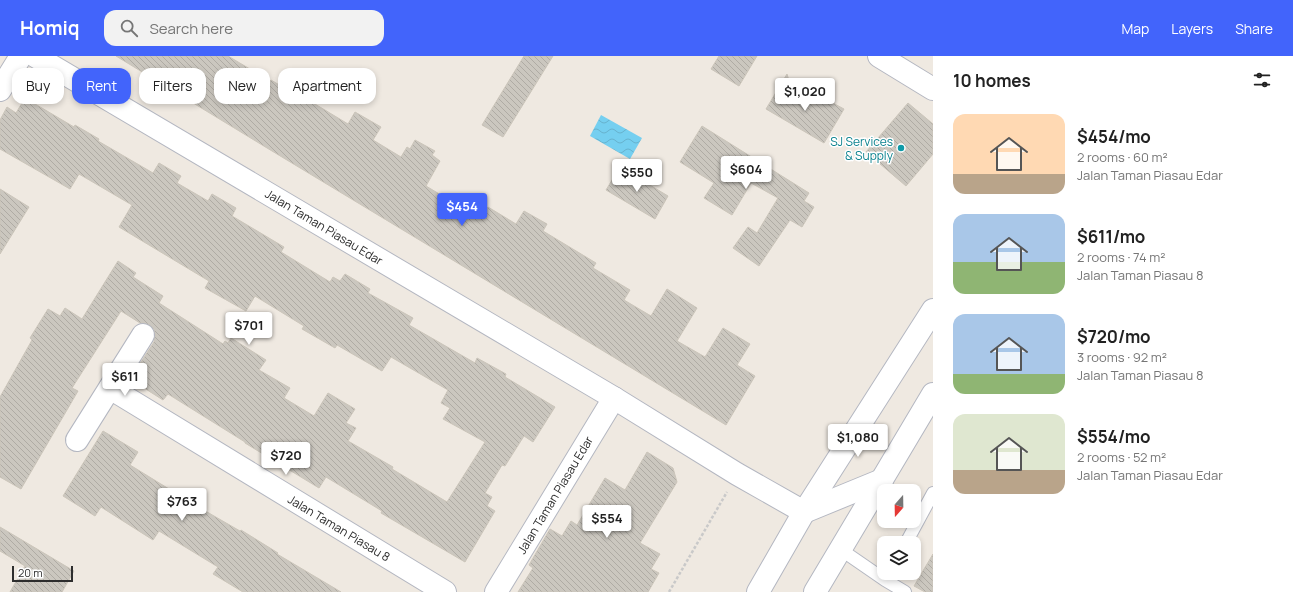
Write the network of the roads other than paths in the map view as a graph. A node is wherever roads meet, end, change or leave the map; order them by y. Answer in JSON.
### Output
{"nodes":[{"id":1,"x":21,"y":56,"type":"edge"},
{"id":2,"x":35,"y":56,"type":"edge"},
{"id":3,"x":879,"y":56,"type":"edge"},
{"id":4,"x":932,"y":85,"type":"edge"},
{"id":5,"x":0,"y":90,"type":"edge"},
{"id":6,"x":933,"y":310,"type":"edge"},
{"id":7,"x":144,"y":335,"type":"dead end"},
{"id":8,"x":110,"y":388,"type":"junction"},
{"id":9,"x":614,"y":398,"type":"junction"},
{"id":10,"x":930,"y":402,"type":"edge"},
{"id":11,"x":78,"y":440,"type":"dead end"},
{"id":12,"x":882,"y":480,"type":"junction"},
{"id":13,"x":933,"y":493,"type":"edge"},
{"id":14,"x":804,"y":512,"type":"junction"},
{"id":15,"x":910,"y":536,"type":"edge"},
{"id":16,"x":840,"y":549,"type":"junction"},
{"id":17,"x":877,"y":571,"type":"edge"},
{"id":18,"x":891,"y":580,"type":"edge"},
{"id":19,"x":445,"y":592,"type":"edge"},
{"id":20,"x":496,"y":592,"type":"edge"},
{"id":21,"x":758,"y":592,"type":"edge"},
{"id":22,"x":815,"y":592,"type":"edge"},
{"id":23,"x":905,"y":592,"type":"edge"}],
"edges":[{"from":1,"to":5,"type":"street"},
{"from":2,"to":9,"type":"street","name":"Jalan Taman Piasau Edar"},
{"from":3,"to":4,"type":"street"},
{"from":6,"to":14,"type":"street"},
{"from":7,"to":8,"type":"street"},
{"from":8,"to":11,"type":"street"},
{"from":8,"to":19,"type":"street","name":"Jalan Taman Piasau 8"},
{"from":9,"to":14,"type":"street","name":"Jalan Taman Piasau Edar"},
{"from":9,"to":20,"type":"street","name":"Jalan Taman Piasau Edar"},
{"from":10,"to":12,"type":"street"},
{"from":12,"to":14,"type":"street"},
{"from":12,"to":16,"type":"street"},
{"from":13,"to":15,"type":"lane"},
{"from":14,"to":21,"type":"street"},
{"from":16,"to":17,"type":"lane"},
{"from":16,"to":22,"type":"street"},
{"from":18,"to":23,"type":"lane"}]}
